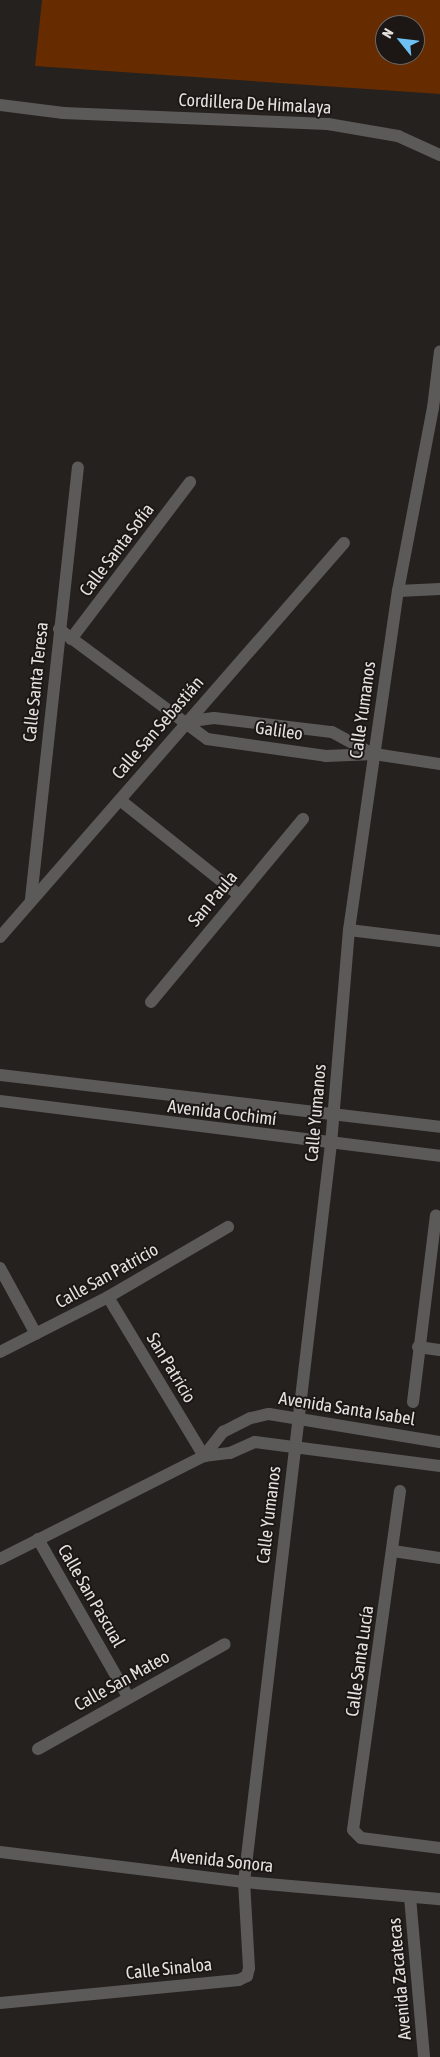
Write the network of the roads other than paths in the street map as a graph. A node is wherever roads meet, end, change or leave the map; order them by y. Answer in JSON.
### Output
{"nodes":[{"id":1,"x":0,"y":105,"type":"edge"},
{"id":2,"x":440,"y":155,"type":"edge"},
{"id":3,"x":440,"y":351,"type":"edge"},
{"id":4,"x":437,"y":410,"type":"edge"},
{"id":5,"x":78,"y":468,"type":"dead end"},
{"id":6,"x":190,"y":482,"type":"dead end"},
{"id":7,"x":344,"y":543,"type":"dead end"},
{"id":8,"x":440,"y":589,"type":"edge"},
{"id":9,"x":398,"y":591,"type":"junction"},
{"id":10,"x":59,"y":629,"type":"junction"},
{"id":11,"x":71,"y":639,"type":"junction"},
{"id":12,"x":186,"y":722,"type":"junction"},
{"id":13,"x":374,"y":754,"type":"junction"},
{"id":14,"x":440,"y":764,"type":"edge"},
{"id":15,"x":120,"y":800,"type":"junction"},
{"id":16,"x":303,"y":819,"type":"dead end"},
{"id":17,"x":239,"y":895,"type":"junction"},
{"id":18,"x":31,"y":899,"type":"junction"},
{"id":19,"x":349,"y":930,"type":"junction"},
{"id":20,"x":0,"y":937,"type":"edge"},
{"id":21,"x":440,"y":942,"type":"edge"},
{"id":22,"x":151,"y":1002,"type":"dead end"},
{"id":23,"x":0,"y":1075,"type":"edge"},
{"id":24,"x":0,"y":1102,"type":"edge"},
{"id":25,"x":334,"y":1115,"type":"junction"},
{"id":26,"x":440,"y":1127,"type":"edge"},
{"id":27,"x":331,"y":1144,"type":"junction"},
{"id":28,"x":440,"y":1156,"type":"edge"},
{"id":29,"x":436,"y":1215,"type":"dead end"},
{"id":30,"x":228,"y":1227,"type":"dead end"},
{"id":31,"x":0,"y":1268,"type":"edge"},
{"id":32,"x":108,"y":1297,"type":"junction"},
{"id":33,"x":36,"y":1334,"type":"junction"},
{"id":34,"x":418,"y":1347,"type":"junction"},
{"id":35,"x":440,"y":1350,"type":"edge"},
{"id":36,"x":0,"y":1352,"type":"edge"},
{"id":37,"x":413,"y":1402,"type":"dead end"},
{"id":38,"x":297,"y":1418,"type":"junction"},
{"id":39,"x":440,"y":1442,"type":"edge"},
{"id":40,"x":295,"y":1445,"type":"junction"},
{"id":41,"x":204,"y":1456,"type":"junction"},
{"id":42,"x":440,"y":1466,"type":"edge"},
{"id":43,"x":400,"y":1491,"type":"dead end"},
{"id":44,"x":38,"y":1539,"type":"junction"},
{"id":45,"x":394,"y":1551,"type":"junction"},
{"id":46,"x":440,"y":1558,"type":"edge"},
{"id":47,"x":0,"y":1559,"type":"edge"},
{"id":48,"x":225,"y":1644,"type":"dead end"},
{"id":49,"x":128,"y":1697,"type":"junction"},
{"id":50,"x":38,"y":1749,"type":"dead end"},
{"id":51,"x":440,"y":1848,"type":"edge"},
{"id":52,"x":0,"y":1852,"type":"edge"},
{"id":53,"x":244,"y":1882,"type":"junction"},
{"id":54,"x":410,"y":1897,"type":"junction"},
{"id":55,"x":440,"y":1899,"type":"edge"},
{"id":56,"x":0,"y":2003,"type":"edge"},
{"id":57,"x":424,"y":2057,"type":"edge"}],
"edges":[{"from":1,"to":2,"type":"street","name":"Cordillera De Himalaya"},
{"from":3,"to":4,"type":"street","name":"Calle Yumanos"},
{"from":4,"to":9,"type":"street","name":"Calle Yumanos"},
{"from":5,"to":10,"type":"street","name":"Calle Santa Teresa"},
{"from":6,"to":11,"type":"street","name":"Calle Santa Sofía"},
{"from":7,"to":12,"type":"street","name":"Calle San Sebastián"},
{"from":8,"to":9,"type":"street"},
{"from":9,"to":13,"type":"street","name":"Calle Yumanos"},
{"from":10,"to":11,"type":"street","name":"Galileo"},
{"from":10,"to":18,"type":"street","name":"Calle Santa Teresa"},
{"from":11,"to":12,"type":"street","name":"Galileo"},
{"from":12,"to":13,"type":"street","name":"Galileo"},
{"from":12,"to":13,"type":"street","name":"Galileo"},
{"from":12,"to":15,"type":"street","name":"Calle San Sebastián"},
{"from":13,"to":14,"type":"street","name":"Galileo"},
{"from":13,"to":19,"type":"street","name":"Calle Yumanos"},
{"from":15,"to":17,"type":"street"},
{"from":15,"to":18,"type":"street","name":"Calle San Sebastián"},
{"from":16,"to":17,"type":"street","name":"San Paula"},
{"from":17,"to":22,"type":"street","name":"San Paula"},
{"from":18,"to":20,"type":"street","name":"Calle San Sebastián"},
{"from":19,"to":21,"type":"street"},
{"from":19,"to":25,"type":"street","name":"Calle Yumanos"},
{"from":23,"to":25,"type":"street","name":"Avenida Cochimí"},
{"from":24,"to":27,"type":"street","name":"Avenida Cochimí"},
{"from":25,"to":26,"type":"street","name":"Avenida Cochimí"},
{"from":25,"to":27,"type":"street","name":"Calle Yumanos"},
{"from":27,"to":28,"type":"street","name":"Avenida Cochimí"},
{"from":27,"to":38,"type":"street","name":"Calle Yumanos"},
{"from":29,"to":34,"type":"street"},
{"from":30,"to":32,"type":"street","name":"Calle San Patricio"},
{"from":31,"to":33,"type":"street"},
{"from":32,"to":33,"type":"street","name":"Calle San Patricio"},
{"from":32,"to":41,"type":"street","name":"San Patricio"},
{"from":33,"to":36,"type":"street","name":"Calle San Patricio"},
{"from":34,"to":35,"type":"street"},
{"from":34,"to":37,"type":"street"},
{"from":38,"to":39,"type":"street","name":"Avenida Santa Isabel"},
{"from":38,"to":40,"type":"street","name":"Calle Yumanos"},
{"from":38,"to":41,"type":"street","name":"Avenida Santa Isabel"},
{"from":40,"to":41,"type":"street","name":"Avenida Santa Isabel"},
{"from":40,"to":42,"type":"street","name":"Avenida Santa Isabel"},
{"from":40,"to":53,"type":"street","name":"Calle Yumanos"},
{"from":41,"to":44,"type":"street","name":"Avenida Santa Isabel"},
{"from":43,"to":45,"type":"street","name":"Calle Santa Lucía"},
{"from":44,"to":47,"type":"street","name":"Avenida Santa Isabel"},
{"from":44,"to":49,"type":"street","name":"Calle San Pascual"},
{"from":45,"to":46,"type":"street"},
{"from":45,"to":51,"type":"street","name":"Calle Santa Lucía"},
{"from":48,"to":49,"type":"street","name":"Calle San Mateo"},
{"from":49,"to":50,"type":"street","name":"Calle San Mateo"},
{"from":52,"to":53,"type":"street","name":"Avenida Sonora"},
{"from":53,"to":54,"type":"street","name":"Avenida Sonora"},
{"from":53,"to":56,"type":"street","name":"Calle Sinaloa"},
{"from":54,"to":55,"type":"street","name":"Avenida Sonora"},
{"from":54,"to":57,"type":"street","name":"Avenida Zacatecas"}]}
